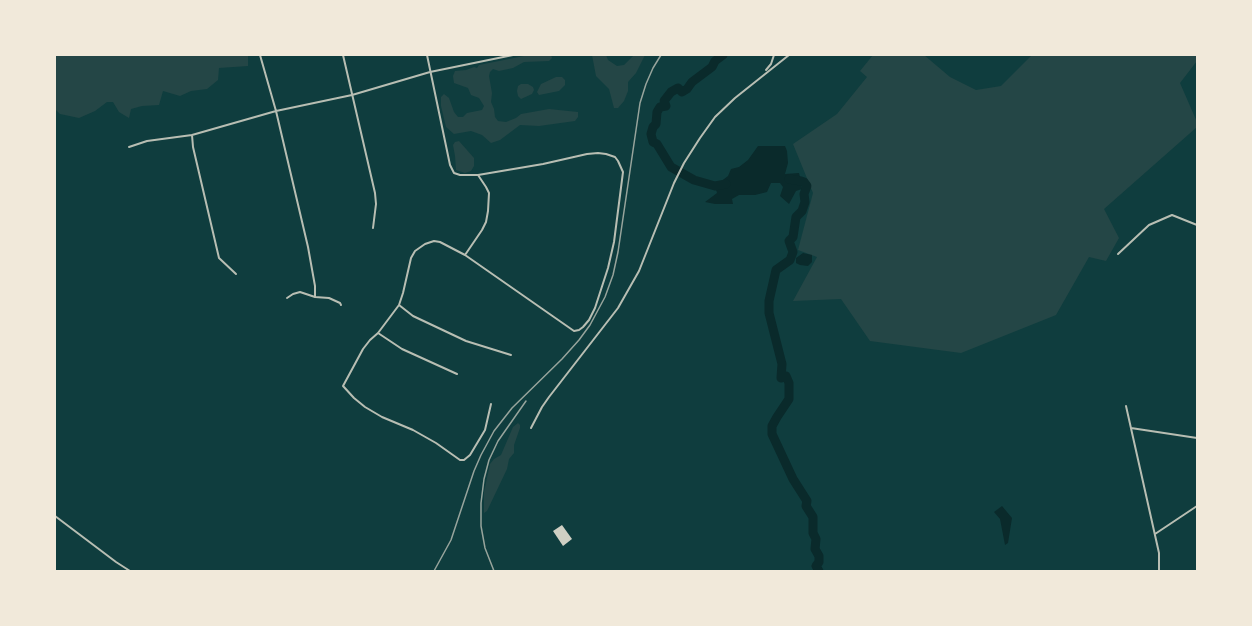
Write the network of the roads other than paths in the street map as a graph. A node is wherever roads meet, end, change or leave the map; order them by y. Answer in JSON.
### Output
{"nodes":[{"id":1,"x":260,"y":55,"type":"edge"},
{"id":2,"x":343,"y":55,"type":"edge"},
{"id":3,"x":427,"y":55,"type":"edge"},
{"id":4,"x":513,"y":55,"type":"edge"},
{"id":5,"x":774,"y":55,"type":"edge"},
{"id":6,"x":789,"y":55,"type":"edge"},
{"id":7,"x":430,"y":72,"type":"junction"},
{"id":8,"x":765,"y":73,"type":"junction"},
{"id":9,"x":352,"y":95,"type":"junction"},
{"id":10,"x":276,"y":111,"type":"junction"},
{"id":11,"x":194,"y":134,"type":"junction"},
{"id":12,"x":129,"y":147,"type":"dead end"},
{"id":13,"x":478,"y":175,"type":"junction"},
{"id":14,"x":1197,"y":224,"type":"edge"},
{"id":15,"x":373,"y":228,"type":"dead end"},
{"id":16,"x":1118,"y":254,"type":"dead end"},
{"id":17,"x":465,"y":255,"type":"junction"},
{"id":18,"x":236,"y":274,"type":"dead end"},
{"id":19,"x":315,"y":297,"type":"junction"},
{"id":20,"x":287,"y":298,"type":"dead end"},
{"id":21,"x":341,"y":305,"type":"dead end"},
{"id":22,"x":399,"y":305,"type":"junction"},
{"id":23,"x":378,"y":333,"type":"junction"},
{"id":24,"x":511,"y":355,"type":"dead end"},
{"id":25,"x":457,"y":374,"type":"dead end"},
{"id":26,"x":491,"y":404,"type":"dead end"},
{"id":27,"x":1126,"y":406,"type":"dead end"},
{"id":28,"x":531,"y":428,"type":"dead end"},
{"id":29,"x":1131,"y":428,"type":"junction"},
{"id":30,"x":1197,"y":438,"type":"edge"},
{"id":31,"x":1197,"y":506,"type":"edge"},
{"id":32,"x":55,"y":516,"type":"edge"},
{"id":33,"x":1154,"y":534,"type":"junction"},
{"id":34,"x":130,"y":571,"type":"edge"},
{"id":35,"x":1158,"y":571,"type":"edge"}],
"edges":[{"from":1,"to":10,"type":"street"},
{"from":2,"to":9,"type":"street"},
{"from":3,"to":7,"type":"street"},
{"from":4,"to":7,"type":"street"},
{"from":5,"to":8,"type":"street"},
{"from":6,"to":8,"type":"street"},
{"from":7,"to":9,"type":"street"},
{"from":7,"to":13,"type":"street"},
{"from":8,"to":28,"type":"street"},
{"from":9,"to":10,"type":"street"},
{"from":9,"to":15,"type":"street"},
{"from":10,"to":11,"type":"street"},
{"from":10,"to":19,"type":"street"},
{"from":11,"to":12,"type":"street"},
{"from":11,"to":18,"type":"street"},
{"from":13,"to":17,"type":"street"},
{"from":13,"to":17,"type":"street"},
{"from":14,"to":16,"type":"street"},
{"from":17,"to":22,"type":"street"},
{"from":19,"to":20,"type":"street"},
{"from":19,"to":21,"type":"street"},
{"from":22,"to":23,"type":"street"},
{"from":22,"to":24,"type":"street"},
{"from":23,"to":25,"type":"street"},
{"from":23,"to":26,"type":"street"},
{"from":27,"to":29,"type":"street"},
{"from":29,"to":30,"type":"street"},
{"from":29,"to":33,"type":"street"},
{"from":31,"to":33,"type":"street"},
{"from":32,"to":34,"type":"street"},
{"from":33,"to":35,"type":"street"}]}
